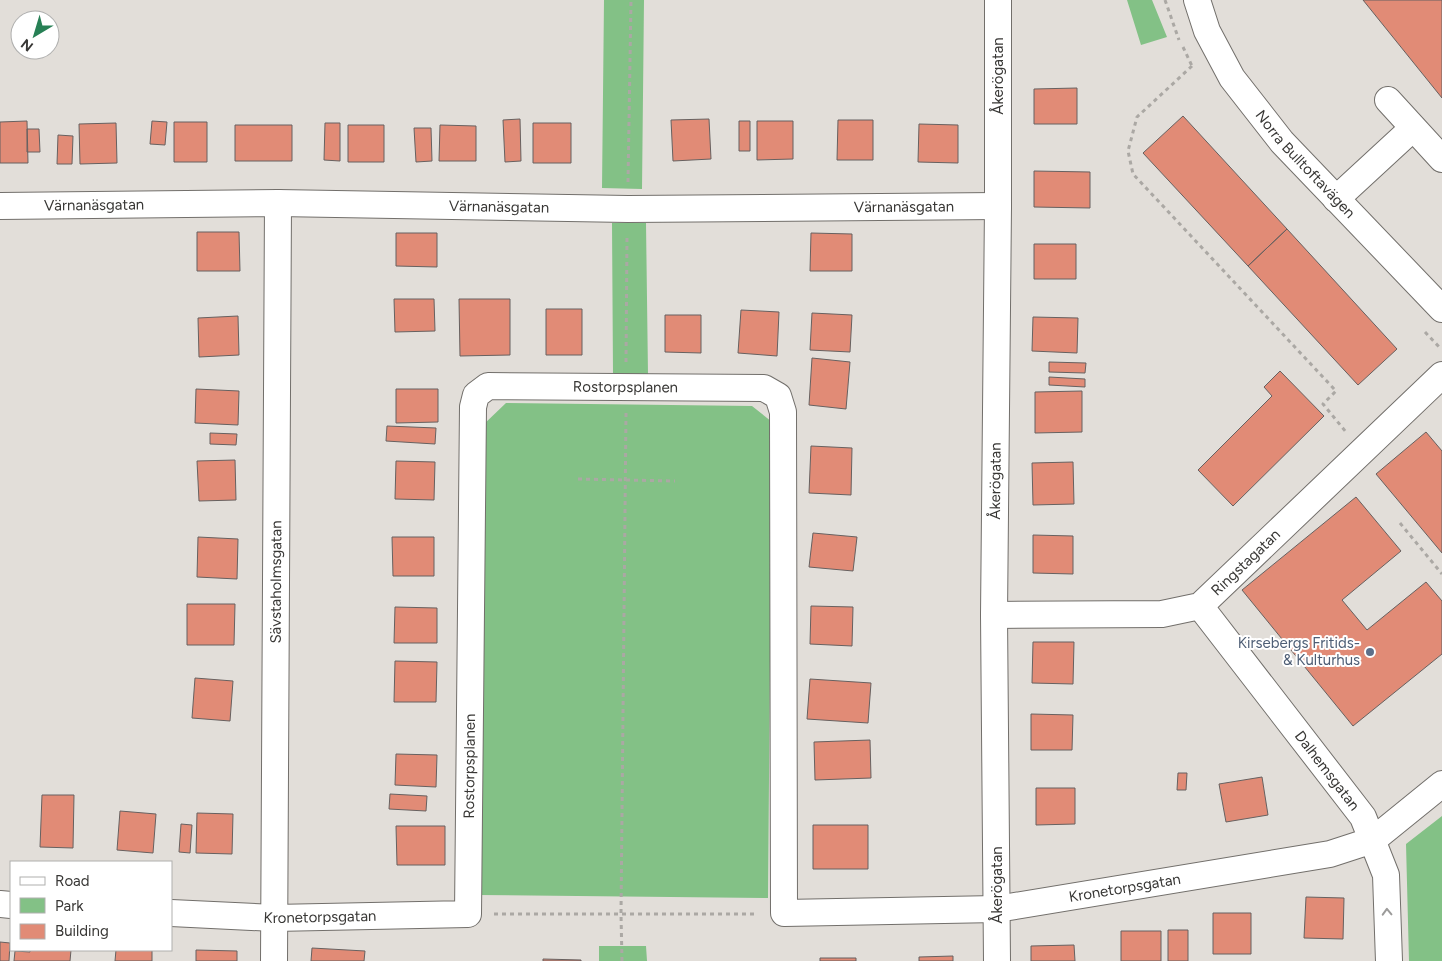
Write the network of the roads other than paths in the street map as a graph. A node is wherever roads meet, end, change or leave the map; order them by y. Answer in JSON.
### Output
{"nodes":[{"id":1,"x":998,"y":0,"type":"edge"},
{"id":2,"x":1197,"y":0,"type":"edge"},
{"id":3,"x":1388,"y":100,"type":"dead end"},
{"id":4,"x":1413,"y":128,"type":"junction"},
{"id":5,"x":1442,"y":159,"type":"edge"},
{"id":6,"x":1336,"y":199,"type":"junction"},
{"id":7,"x":278,"y":203,"type":"junction"},
{"id":8,"x":0,"y":206,"type":"edge"},
{"id":9,"x":998,"y":206,"type":"junction"},
{"id":10,"x":1442,"y":309,"type":"edge"},
{"id":11,"x":1442,"y":375,"type":"edge"},
{"id":12,"x":1200,"y":606,"type":"junction"},
{"id":13,"x":994,"y":615,"type":"junction"},
{"id":14,"x":1442,"y":784,"type":"edge"},
{"id":15,"x":1373,"y":840,"type":"junction"},
{"id":16,"x":997,"y":909,"type":"junction"},
{"id":17,"x":172,"y":913,"type":"edge"},
{"id":18,"x":784,"y":913,"type":"joint"},
{"id":19,"x":468,"y":914,"type":"joint"},
{"id":20,"x":274,"y":918,"type":"junction"},
{"id":21,"x":274,"y":961,"type":"edge"},
{"id":22,"x":997,"y":961,"type":"edge"},
{"id":23,"x":1388,"y":961,"type":"edge"}],
"edges":[{"from":1,"to":9,"type":"street","name":"Åkerögatan"},
{"from":2,"to":6,"type":"street","name":"Norra Bulltoftavägen"},
{"from":3,"to":4,"type":"street"},
{"from":4,"to":5,"type":"street"},
{"from":4,"to":6,"type":"street"},
{"from":6,"to":10,"type":"street","name":"Norra Bulltoftavägen"},
{"from":7,"to":8,"type":"street","name":"Värnanäsgatan"},
{"from":7,"to":9,"type":"street","name":"Värnanäsgatan"},
{"from":7,"to":20,"type":"street","name":"Sävstaholmsgatan"},
{"from":9,"to":13,"type":"street","name":"Åkerögatan"},
{"from":11,"to":12,"type":"street","name":"Ringstagatan"},
{"from":12,"to":13,"type":"street","name":"Ringstagatan"},
{"from":12,"to":15,"type":"street","name":"Dalhemsgatan"},
{"from":13,"to":16,"type":"street","name":"Åkerögatan"},
{"from":14,"to":15,"type":"street","name":"Kronetorpsgatan"},
{"from":15,"to":16,"type":"street","name":"Kronetorpsgatan"},
{"from":23,"to":15,"type":"street","name":"Dalhemsgatan","one_way":true},
{"from":16,"to":18,"type":"street","name":"Kronetorpsgatan"},
{"from":16,"to":22,"type":"street","name":"Åkerögatan"},
{"from":17,"to":20,"type":"street","name":"Kronetorpsgatan"},
{"from":18,"to":19,"type":"street","name":"Rostorpsplanen"},
{"from":19,"to":20,"type":"street","name":"Kronetorpsgatan"},
{"from":20,"to":21,"type":"street","name":"Sävstaholmsgatan"}]}
